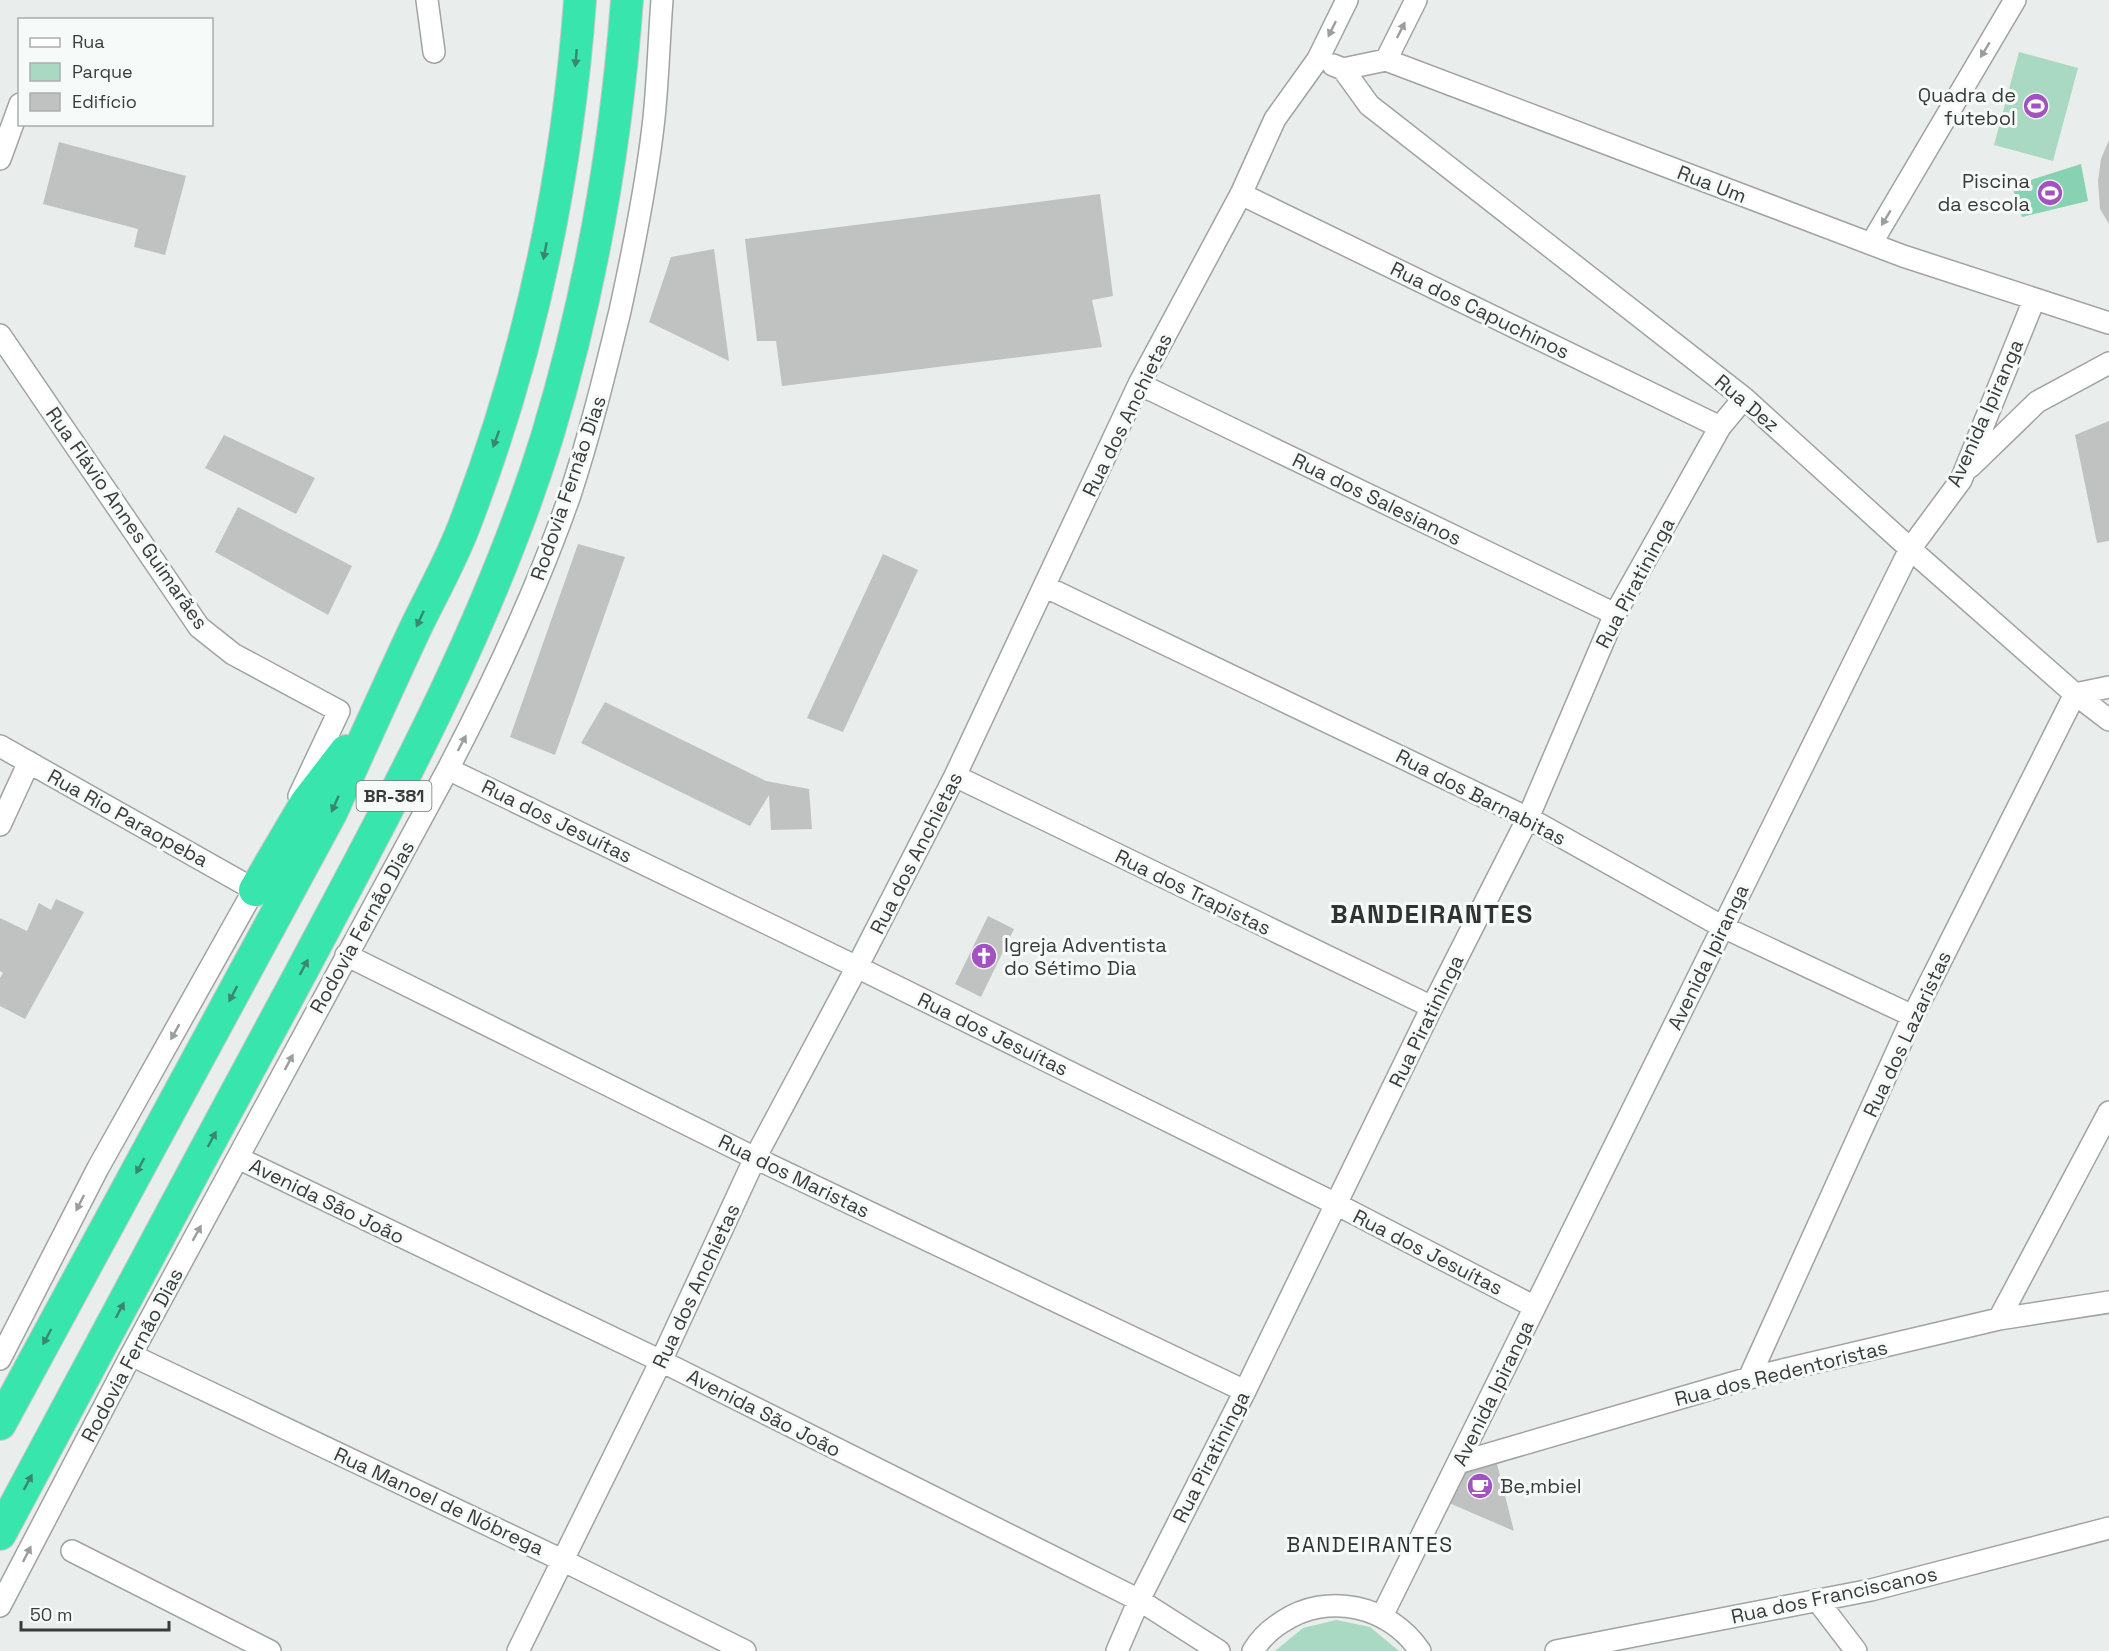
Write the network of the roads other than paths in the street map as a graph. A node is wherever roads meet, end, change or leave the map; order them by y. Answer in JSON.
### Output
{"nodes":[{"id":1,"x":427,"y":0,"type":"edge"},
{"id":2,"x":580,"y":0,"type":"edge"},
{"id":3,"x":627,"y":0,"type":"edge"},
{"id":4,"x":662,"y":0,"type":"edge"},
{"id":5,"x":1347,"y":0,"type":"edge"},
{"id":6,"x":1416,"y":0,"type":"edge"},
{"id":7,"x":2015,"y":0,"type":"edge"},
{"id":8,"x":434,"y":52,"type":"dead end"},
{"id":9,"x":1318,"y":58,"type":"junction"},
{"id":10,"x":1386,"y":60,"type":"junction"},
{"id":11,"x":1343,"y":69,"type":"junction"},
{"id":12,"x":18,"y":110,"type":"edge"},
{"id":13,"x":0,"y":159,"type":"edge"},
{"id":14,"x":1241,"y":194,"type":"junction"},
{"id":15,"x":1871,"y":244,"type":"junction"},
{"id":16,"x":2034,"y":300,"type":"junction"},
{"id":17,"x":2109,"y":323,"type":"edge"},
{"id":18,"x":0,"y":335,"type":"edge"},
{"id":19,"x":2109,"y":363,"type":"edge"},
{"id":20,"x":1139,"y":384,"type":"junction"},
{"id":21,"x":1744,"y":398,"type":"junction"},
{"id":22,"x":1720,"y":427,"type":"junction"},
{"id":23,"x":1961,"y":480,"type":"junction"},
{"id":24,"x":1910,"y":549,"type":"junction"},
{"id":25,"x":1046,"y":587,"type":"junction"},
{"id":26,"x":1615,"y":614,"type":"junction"},
{"id":27,"x":2109,"y":687,"type":"edge"},
{"id":28,"x":2075,"y":694,"type":"junction"},
{"id":29,"x":376,"y":712,"type":"junction"},
{"id":30,"x":2109,"y":720,"type":"edge"},
{"id":31,"x":0,"y":746,"type":"edge"},
{"id":32,"x":29,"y":762,"type":"junction"},
{"id":33,"x":448,"y":769,"type":"junction"},
{"id":34,"x":955,"y":776,"type":"junction"},
{"id":35,"x":1528,"y":818,"type":"junction"},
{"id":36,"x":0,"y":825,"type":"edge"},
{"id":37,"x":255,"y":890,"type":"junction"},
{"id":38,"x":1723,"y":927,"type":"junction"},
{"id":39,"x":346,"y":955,"type":"junction"},
{"id":40,"x":857,"y":967,"type":"junction"},
{"id":41,"x":1432,"y":1007,"type":"junction"},
{"id":42,"x":1913,"y":1016,"type":"junction"},
{"id":43,"x":2109,"y":1112,"type":"edge"},
{"id":44,"x":238,"y":1158,"type":"junction"},
{"id":45,"x":754,"y":1158,"type":"junction"},
{"id":46,"x":1336,"y":1204,"type":"junction"},
{"id":47,"x":2109,"y":1302,"type":"edge"},
{"id":48,"x":1535,"y":1307,"type":"junction"},
{"id":49,"x":1999,"y":1319,"type":"junction"},
{"id":50,"x":131,"y":1355,"type":"junction"},
{"id":51,"x":0,"y":1359,"type":"edge"},
{"id":52,"x":661,"y":1361,"type":"junction"},
{"id":53,"x":1749,"y":1378,"type":"junction"},
{"id":54,"x":1245,"y":1391,"type":"junction"},
{"id":55,"x":0,"y":1424,"type":"edge"},
{"id":56,"x":1458,"y":1463,"type":"junction"},
{"id":57,"x":2109,"y":1528,"type":"edge"},
{"id":58,"x":0,"y":1534,"type":"edge"},
{"id":59,"x":72,"y":1551,"type":"dead end"},
{"id":60,"x":564,"y":1561,"type":"junction"},
{"id":61,"x":1139,"y":1600,"type":"junction"},
{"id":62,"x":1817,"y":1600,"type":"junction"},
{"id":63,"x":0,"y":1606,"type":"edge"},
{"id":64,"x":1382,"y":1616,"type":"junction"},
{"id":65,"x":1584,"y":1648,"type":"edge"},
{"id":66,"x":270,"y":1651,"type":"edge"},
{"id":67,"x":518,"y":1651,"type":"edge"},
{"id":68,"x":745,"y":1651,"type":"edge"},
{"id":69,"x":1117,"y":1651,"type":"edge"},
{"id":70,"x":1219,"y":1651,"type":"edge"},
{"id":71,"x":1253,"y":1651,"type":"edge"},
{"id":72,"x":1420,"y":1651,"type":"edge"},
{"id":73,"x":1556,"y":1651,"type":"edge"},
{"id":74,"x":1856,"y":1651,"type":"edge"}],
"edges":[{"from":1,"to":8,"type":"street"},
{"from":2,"to":29,"type":"highway","number":"BR-381","one_way":true},
{"from":58,"to":3,"type":"highway","name":"Rodovia Fernão Dias","number":"BR-381","one_way":true},
{"from":33,"to":4,"type":"street","name":"Rodovia Fernão Dias","number":"BR-381","one_way":true},
{"from":5,"to":9,"type":"street","name":"Rua dos Anchietas","one_way":true},
{"from":10,"to":6,"type":"street","one_way":true},
{"from":7,"to":15,"type":"street","one_way":true},
{"from":9,"to":11,"type":"street"},
{"from":9,"to":14,"type":"street","name":"Rua dos Anchietas"},
{"from":10,"to":11,"type":"street"},
{"from":10,"to":15,"type":"street","name":"Rua Um"},
{"from":11,"to":21,"type":"street","name":"Rua Dez"},
{"from":12,"to":13,"type":"street"},
{"from":14,"to":20,"type":"street","name":"Rua dos Anchietas"},
{"from":14,"to":22,"type":"street","name":"Rua dos Capuchinos"},
{"from":15,"to":16,"type":"street","name":"Rua Um"},
{"from":16,"to":17,"type":"street","name":"Rua Um"},
{"from":16,"to":23,"type":"street","name":"Avenida Ipiranga"},
{"from":18,"to":37,"type":"street","name":"Rua Flávio Annes Guimarães"},
{"from":19,"to":23,"type":"street"},
{"from":20,"to":25,"type":"street","name":"Rua dos Anchietas"},
{"from":20,"to":26,"type":"street","name":"Rua dos Salesianos"},
{"from":21,"to":22,"type":"street","name":"Rua Piratininga"},
{"from":21,"to":24,"type":"street","name":"Rua Dez"},
{"from":22,"to":26,"type":"street","name":"Rua Piratininga"},
{"from":23,"to":24,"type":"street","name":"Avenida Ipiranga"},
{"from":24,"to":28,"type":"street","name":"Rua Dez"},
{"from":24,"to":38,"type":"street","name":"Avenida Ipiranga"},
{"from":25,"to":34,"type":"street","name":"Rua dos Anchietas"},
{"from":25,"to":35,"type":"street","name":"Rua dos Barnabitas"},
{"from":26,"to":35,"type":"street","name":"Rua Piratininga"},
{"from":27,"to":28,"type":"street"},
{"from":28,"to":30,"type":"street","name":"Rua Dez"},
{"from":28,"to":42,"type":"street","name":"Rua dos Lazaristas"},
{"from":29,"to":37,"type":"highway","number":"BR-381"},
{"from":29,"to":55,"type":"highway","number":"BR-381","one_way":true},
{"from":31,"to":32,"type":"street","name":"Rua Rio Paraopeba"},
{"from":32,"to":36,"type":"street"},
{"from":32,"to":37,"type":"street","name":"Rua Rio Paraopeba"},
{"from":33,"to":39,"type":"street","name":"Rodovia Fernão Dias","number":"BR-381"},
{"from":33,"to":40,"type":"street","name":"Rua dos Jesuítas"},
{"from":34,"to":40,"type":"street","name":"Rua dos Anchietas"},
{"from":34,"to":41,"type":"street","name":"Rua dos Trapistas"},
{"from":35,"to":38,"type":"street","name":"Rua dos Barnabitas"},
{"from":35,"to":41,"type":"street","name":"Rua Piratininga"},
{"from":37,"to":51,"type":"street","number":"BR-381","one_way":true},
{"from":38,"to":42,"type":"street","name":"Rua dos Barnabitas"},
{"from":38,"to":48,"type":"street","name":"Avenida Ipiranga"},
{"from":44,"to":39,"type":"street","name":"Rodovia Fernão Dias","number":"BR-381","one_way":true},
{"from":39,"to":45,"type":"street","name":"Rua dos Maristas"},
{"from":40,"to":45,"type":"street","name":"Rua dos Anchietas"},
{"from":40,"to":46,"type":"street","name":"Rua dos Jesuítas"},
{"from":41,"to":46,"type":"street","name":"Rua Piratininga"},
{"from":42,"to":53,"type":"street","name":"Rua dos Lazaristas"},
{"from":43,"to":49,"type":"street"},
{"from":50,"to":44,"type":"street","name":"Rodovia Fernão Dias","number":"BR-381","one_way":true},
{"from":44,"to":52,"type":"street","name":"Avenida São João"},
{"from":45,"to":52,"type":"street","name":"Rua dos Anchietas"},
{"from":45,"to":54,"type":"street","name":"Rua dos Maristas"},
{"from":46,"to":48,"type":"street","name":"Rua dos Jesuítas"},
{"from":46,"to":54,"type":"street","name":"Rua Piratininga"},
{"from":47,"to":49,"type":"street","name":"Rua dos Redentoristas"},
{"from":48,"to":56,"type":"street","name":"Avenida Ipiranga"},
{"from":49,"to":53,"type":"street","name":"Rua dos Redentoristas"},
{"from":50,"to":60,"type":"street","name":"Rua Manoel de Nóbrega"},
{"from":63,"to":50,"type":"street","name":"Rodovia Fernão Dias","number":"BR-381","one_way":true},
{"from":52,"to":60,"type":"street","name":"Rua dos Anchietas"},
{"from":52,"to":61,"type":"street","name":"Avenida São João"},
{"from":53,"to":56,"type":"street","name":"Rua dos Redentoristas"},
{"from":54,"to":61,"type":"street","name":"Rua Piratininga"},
{"from":56,"to":64,"type":"street","name":"Avenida Ipiranga"},
{"from":57,"to":62,"type":"street","name":"Rua dos Franciscanos"},
{"from":59,"to":66,"type":"street"},
{"from":60,"to":67,"type":"street","name":"Rua dos Anchietas"},
{"from":60,"to":68,"type":"street","name":"Rua Manoel de Nóbrega"},
{"from":61,"to":69,"type":"street","name":"Rua Piratininga"},
{"from":61,"to":70,"type":"street","name":"Avenida São João"},
{"from":62,"to":65,"type":"street","name":"Rua dos Franciscanos"},
{"from":62,"to":74,"type":"street"},
{"from":64,"to":71,"type":"street"},
{"from":64,"to":72,"type":"street"},
{"from":65,"to":73,"type":"street","name":"Rua dos Franciscanos"}]}
